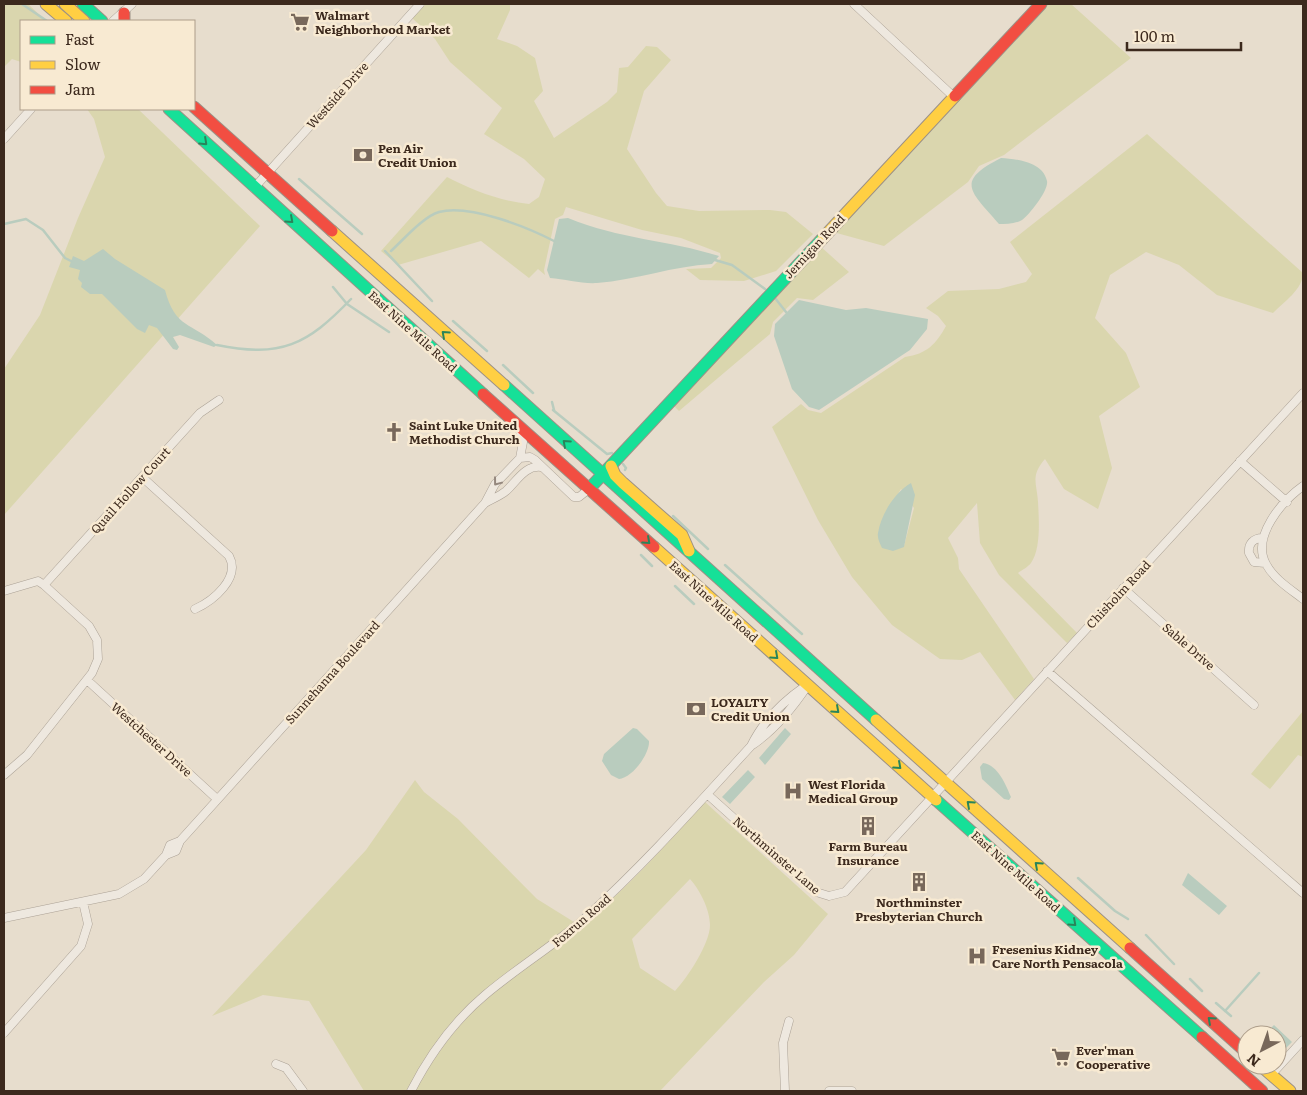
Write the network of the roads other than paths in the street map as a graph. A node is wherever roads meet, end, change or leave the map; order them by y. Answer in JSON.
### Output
{"nodes":[{"id":1,"x":46,"y":4,"type":"edge"},
{"id":2,"x":55,"y":4,"type":"edge"},
{"id":3,"x":65,"y":4,"type":"edge"},
{"id":4,"x":83,"y":4,"type":"edge"},
{"id":5,"x":854,"y":4,"type":"edge"},
{"id":6,"x":1040,"y":4,"type":"edge"},
{"id":7,"x":417,"y":5,"type":"edge"},
{"id":8,"x":127,"y":13,"type":"edge"},
{"id":9,"x":65,"y":20,"type":"edge"},
{"id":10,"x":73,"y":20,"type":"edge"},
{"id":11,"x":83,"y":20,"type":"edge"},
{"id":12,"x":101,"y":20,"type":"edge"},
{"id":13,"x":115,"y":20,"type":"edge"},
{"id":14,"x":954,"y":97,"type":"junction"},
{"id":15,"x":195,"y":108,"type":"edge"},
{"id":16,"x":31,"y":110,"type":"edge"},
{"id":17,"x":170,"y":110,"type":"edge"},
{"id":18,"x":189,"y":110,"type":"edge"},
{"id":19,"x":4,"y":139,"type":"edge"},
{"id":20,"x":250,"y":158,"type":"junction"},
{"id":21,"x":266,"y":173,"type":"junction"},
{"id":22,"x":254,"y":188,"type":"junction"},
{"id":23,"x":460,"y":373,"type":"junction"},
{"id":24,"x":1303,"y":393,"type":"edge"},
{"id":25,"x":219,"y":400,"type":"dead end"},
{"id":26,"x":517,"y":424,"type":"junction"},
{"id":27,"x":520,"y":458,"type":"junction"},
{"id":28,"x":1240,"y":461,"type":"junction"},
{"id":29,"x":611,"y":466,"type":"junction"},
{"id":30,"x":541,"y":467,"type":"junction"},
{"id":31,"x":142,"y":476,"type":"junction"},
{"id":32,"x":602,"y":476,"type":"junction"},
{"id":33,"x":1303,"y":486,"type":"edge"},
{"id":34,"x":589,"y":489,"type":"junction"},
{"id":35,"x":1287,"y":502,"type":"junction"},
{"id":36,"x":485,"y":503,"type":"junction"},
{"id":37,"x":1263,"y":538,"type":"junction"},
{"id":38,"x":691,"y":555,"type":"junction"},
{"id":39,"x":1265,"y":563,"type":"junction"},
{"id":40,"x":704,"y":567,"type":"junction"},
{"id":41,"x":44,"y":585,"type":"junction"},
{"id":42,"x":1123,"y":588,"type":"junction"},
{"id":43,"x":4,"y":591,"type":"edge"},
{"id":44,"x":1303,"y":599,"type":"edge"},
{"id":45,"x":195,"y":609,"type":"dead end"},
{"id":46,"x":1047,"y":672,"type":"junction"},
{"id":47,"x":87,"y":680,"type":"junction"},
{"id":48,"x":808,"y":685,"type":"junction"},
{"id":49,"x":1254,"y":705,"type":"dead end"},
{"id":50,"x":923,"y":762,"type":"junction"},
{"id":51,"x":4,"y":775,"type":"edge"},
{"id":52,"x":945,"y":782,"type":"junction"},
{"id":53,"x":707,"y":794,"type":"junction"},
{"id":54,"x":933,"y":797,"type":"junction"},
{"id":55,"x":217,"y":799,"type":"junction"},
{"id":56,"x":1303,"y":894,"type":"edge"},
{"id":57,"x":83,"y":902,"type":"junction"},
{"id":58,"x":4,"y":918,"type":"edge"},
{"id":59,"x":789,"y":1021,"type":"dead end"},
{"id":60,"x":4,"y":1033,"type":"edge"},
{"id":61,"x":1303,"y":1040,"type":"edge"},
{"id":62,"x":1237,"y":1044,"type":"edge"},
{"id":63,"x":1287,"y":1058,"type":"edge"},
{"id":64,"x":276,"y":1064,"type":"dead end"},
{"id":65,"x":1271,"y":1075,"type":"edge"},
{"id":66,"x":303,"y":1091,"type":"edge"},
{"id":67,"x":411,"y":1091,"type":"edge"},
{"id":68,"x":785,"y":1091,"type":"edge"},
{"id":69,"x":829,"y":1091,"type":"edge"},
{"id":70,"x":852,"y":1091,"type":"edge"},
{"id":71,"x":1262,"y":1091,"type":"edge"},
{"id":72,"x":1290,"y":1091,"type":"edge"}],
"edges":[{"from":1,"to":9,"type":"main road"},
{"from":2,"to":10,"type":"main road"},
{"from":3,"to":11,"type":"main road"},
{"from":4,"to":12,"type":"main road"},
{"from":5,"to":14,"type":"street"},
{"from":6,"to":14,"type":"main road","name":"Jernigan Road"},
{"from":7,"to":21,"type":"street","name":"Westside Drive"},
{"from":8,"to":13,"type":"street"},
{"from":14,"to":29,"type":"main road","name":"Jernigan Road"},
{"from":15,"to":20,"type":"main road","name":"East Nine Mile Road"},
{"from":16,"to":19,"type":"street"},
{"from":17,"to":22,"type":"main road","name":"East Nine Mile Road","one_way":true},
{"from":18,"to":20,"type":"main road"},
{"from":20,"to":21,"type":"main road","name":"East Nine Mile Road"},
{"from":21,"to":22,"type":"street","name":"Westside Drive"},
{"from":32,"to":21,"type":"main road","name":"East Nine Mile Road","one_way":true},
{"from":22,"to":23,"type":"main road","name":"East Nine Mile Road","one_way":true},
{"from":23,"to":26,"type":"main road","name":"East Nine Mile Road"},
{"from":23,"to":32,"type":"main road"},
{"from":24,"to":28,"type":"street","name":"Chisholm Road"},
{"from":25,"to":31,"type":"street","name":"Quail Hollow Court"},
{"from":26,"to":27,"type":"street"},
{"from":26,"to":34,"type":"main road","name":"East Nine Mile Road"},
{"from":27,"to":30,"type":"street"},
{"from":27,"to":36,"type":"street","name":"Sunnehanna Boulevard","one_way":true},
{"from":28,"to":35,"type":"street"},
{"from":28,"to":42,"type":"street","name":"Chisholm Road"},
{"from":29,"to":32,"type":"main road","name":"Jernigan Road"},
{"from":29,"to":38,"type":"main road"},
{"from":30,"to":34,"type":"street"},
{"from":30,"to":36,"type":"street","name":"Sunnehanna Boulevard"},
{"from":31,"to":41,"type":"street","name":"Quail Hollow Court"},
{"from":31,"to":45,"type":"street"},
{"from":32,"to":34,"type":"main road","name":"Jernigan Road"},
{"from":32,"to":38,"type":"main road","name":"East Nine Mile Road"},
{"from":33,"to":35,"type":"street"},
{"from":34,"to":48,"type":"main road","name":"East Nine Mile Road","one_way":true},
{"from":35,"to":37,"type":"street"},
{"from":36,"to":55,"type":"street","name":"Sunnehanna Boulevard"},
{"from":37,"to":39,"type":"street"},
{"from":37,"to":39,"type":"street"},
{"from":38,"to":40,"type":"main road","name":"East Nine Mile Road"},
{"from":39,"to":44,"type":"street"},
{"from":40,"to":48,"type":"main road"},
{"from":40,"to":50,"type":"main road","name":"East Nine Mile Road"},
{"from":41,"to":43,"type":"street"},
{"from":41,"to":47,"type":"street"},
{"from":42,"to":46,"type":"street","name":"Chisholm Road"},
{"from":42,"to":49,"type":"street","name":"Sable Drive"},
{"from":46,"to":52,"type":"street","name":"Chisholm Road"},
{"from":46,"to":56,"type":"street"},
{"from":47,"to":51,"type":"street"},
{"from":47,"to":55,"type":"street","name":"Westchester Drive"},
{"from":48,"to":50,"type":"main road"},
{"from":48,"to":53,"type":"street","name":"Foxrun Road"},
{"from":48,"to":54,"type":"main road","name":"East Nine Mile Road","one_way":true},
{"from":50,"to":52,"type":"main road","name":"East Nine Mile Road"},
{"from":52,"to":54,"type":"street","name":"Chisholm Road"},
{"from":62,"to":52,"type":"main road","name":"East Nine Mile Road","one_way":true},
{"from":53,"to":54,"type":"street","name":"Northminster Lane"},
{"from":53,"to":67,"type":"street","name":"Foxrun Road"},
{"from":54,"to":71,"type":"main road","name":"East Nine Mile Road","one_way":true},
{"from":55,"to":57,"type":"street","name":"Sunnehanna Boulevard"},
{"from":57,"to":58,"type":"street","name":"Sunnehanna Boulevard"},
{"from":57,"to":60,"type":"street"},
{"from":59,"to":68,"type":"street"},
{"from":61,"to":63,"type":"street"},
{"from":64,"to":66,"type":"street"},
{"from":65,"to":72,"type":"main road"},
{"from":69,"to":70,"type":"street"}]}
